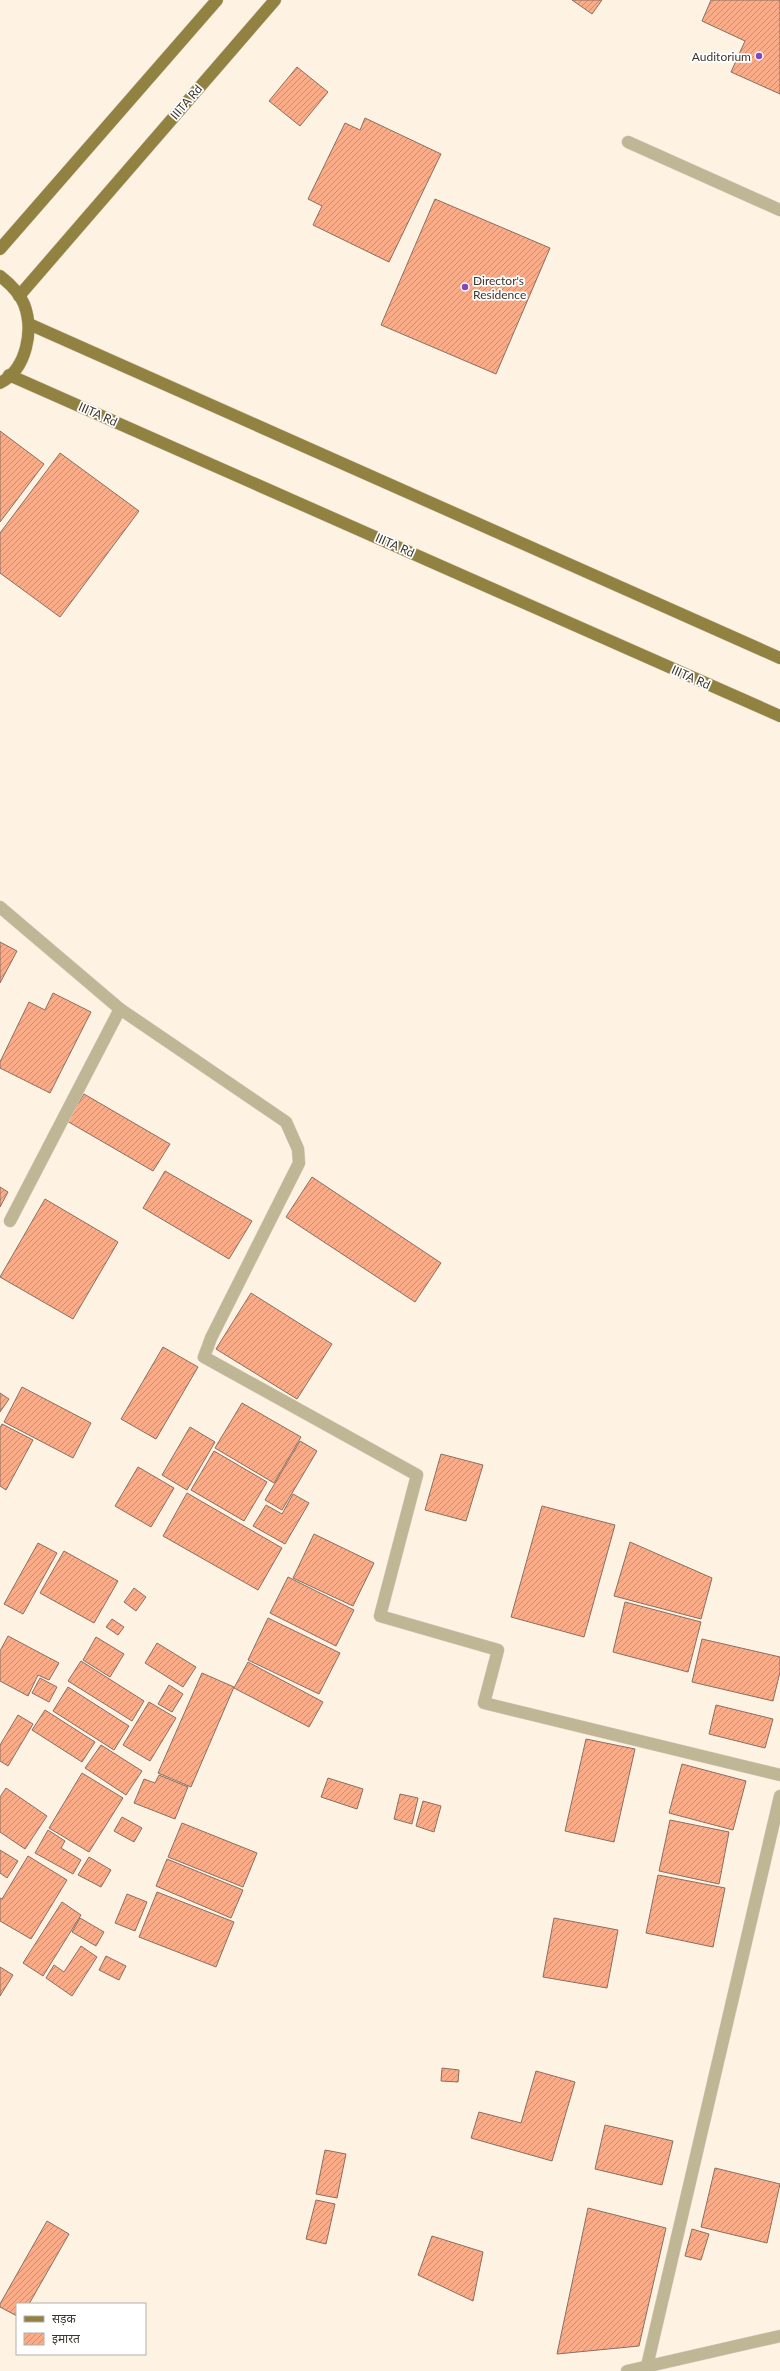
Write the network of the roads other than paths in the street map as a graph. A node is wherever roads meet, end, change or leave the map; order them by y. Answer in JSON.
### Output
{"nodes":[{"id":1,"x":217,"y":0,"type":"edge"},
{"id":2,"x":274,"y":0,"type":"edge"},
{"id":3,"x":628,"y":142,"type":"dead end"},
{"id":4,"x":780,"y":210,"type":"edge"},
{"id":5,"x":0,"y":249,"type":"edge"},
{"id":6,"x":0,"y":276,"type":"edge"},
{"id":7,"x":19,"y":296,"type":"junction"},
{"id":8,"x":29,"y":324,"type":"junction"},
{"id":9,"x":5,"y":379,"type":"edge"},
{"id":10,"x":780,"y":658,"type":"edge"},
{"id":11,"x":780,"y":716,"type":"edge"},
{"id":12,"x":0,"y":907,"type":"edge"},
{"id":13,"x":120,"y":1009,"type":"junction"},
{"id":14,"x":10,"y":1221,"type":"dead end"},
{"id":15,"x":780,"y":1775,"type":"edge"},
{"id":16,"x":780,"y":1796,"type":"edge"},
{"id":17,"x":780,"y":2336,"type":"edge"},
{"id":18,"x":647,"y":2366,"type":"junction"},
{"id":19,"x":627,"y":2371,"type":"edge"}],
"edges":[{"from":1,"to":5,"type":"main road"},
{"from":2,"to":7,"type":"main road","name":"IIITA Rd"},
{"from":3,"to":4,"type":"street"},
{"from":6,"to":7,"type":"main road"},
{"from":7,"to":8,"type":"main road"},
{"from":8,"to":9,"type":"main road"},
{"from":8,"to":10,"type":"main road"},
{"from":9,"to":11,"type":"main road","name":"IIITA Rd"},
{"from":12,"to":13,"type":"street"},
{"from":13,"to":14,"type":"street"},
{"from":13,"to":15,"type":"street"},
{"from":16,"to":18,"type":"street"},
{"from":17,"to":18,"type":"street"},
{"from":18,"to":19,"type":"street"}]}
